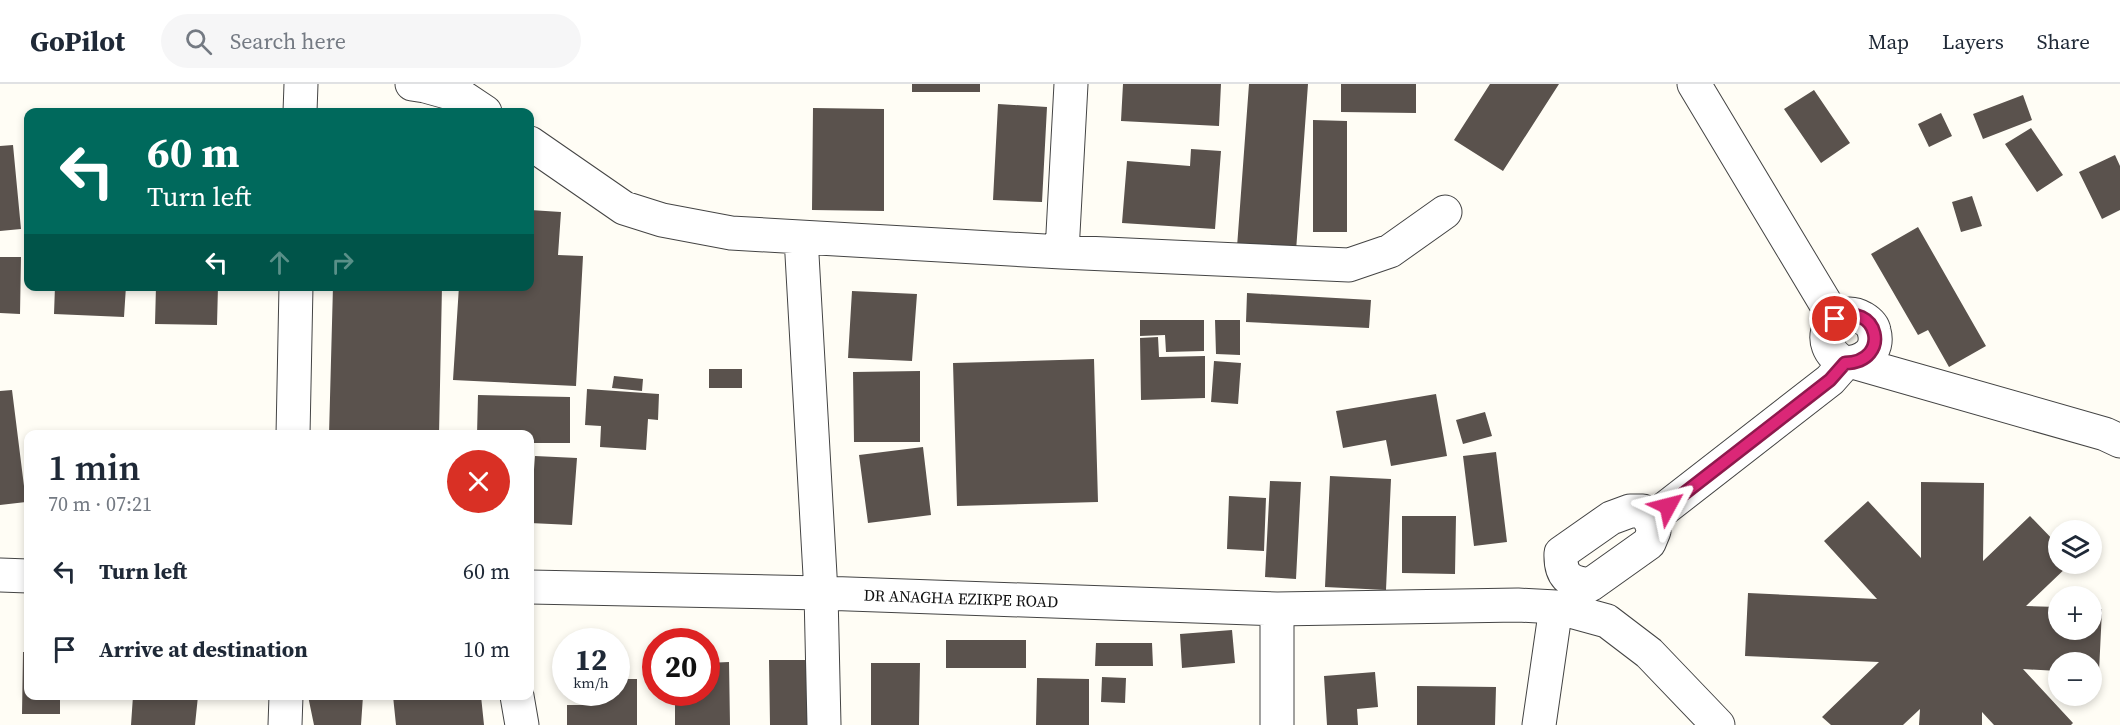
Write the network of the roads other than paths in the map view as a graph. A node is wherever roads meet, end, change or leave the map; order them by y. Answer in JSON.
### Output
{"nodes":[{"id":1,"x":301,"y":84,"type":"edge"},
{"id":2,"x":1071,"y":84,"type":"edge"},
{"id":3,"x":1694,"y":84,"type":"edge"},
{"id":4,"x":421,"y":85,"type":"edge"},
{"id":5,"x":300,"y":108,"type":"edge"},
{"id":6,"x":479,"y":108,"type":"edge"},
{"id":7,"x":534,"y":146,"type":"edge"},
{"id":8,"x":1445,"y":212,"type":"dead end"},
{"id":9,"x":801,"y":237,"type":"junction"},
{"id":10,"x":1062,"y":252,"type":"junction"},
{"id":11,"x":296,"y":291,"type":"edge"},
{"id":12,"x":1851,"y":363,"type":"junction"},
{"id":13,"x":293,"y":430,"type":"edge"},
{"id":14,"x":2120,"y":441,"type":"edge"},
{"id":15,"x":1650,"y":520,"type":"junction"},
{"id":16,"x":0,"y":575,"type":"edge"},
{"id":17,"x":1566,"y":575,"type":"junction"},
{"id":18,"x":24,"y":576,"type":"edge"},
{"id":19,"x":534,"y":587,"type":"edge"},
{"id":20,"x":821,"y":593,"type":"junction"},
{"id":21,"x":1518,"y":605,"type":"junction"},
{"id":22,"x":1556,"y":607,"type":"junction"},
{"id":23,"x":1277,"y":609,"type":"junction"},
{"id":24,"x":286,"y":700,"type":"edge"},
{"id":25,"x":518,"y":700,"type":"edge"},
{"id":26,"x":285,"y":725,"type":"edge"},
{"id":27,"x":522,"y":725,"type":"edge"},
{"id":28,"x":824,"y":725,"type":"edge"},
{"id":29,"x":1277,"y":725,"type":"edge"},
{"id":30,"x":1539,"y":725,"type":"edge"},
{"id":31,"x":1718,"y":725,"type":"edge"}],
"edges":[{"from":1,"to":5,"type":"street"},
{"from":2,"to":10,"type":"street"},
{"from":3,"to":12,"type":"street"},
{"from":4,"to":6,"type":"street"},
{"from":7,"to":9,"type":"street"},
{"from":8,"to":10,"type":"street"},
{"from":9,"to":10,"type":"street"},
{"from":9,"to":20,"type":"street"},
{"from":11,"to":13,"type":"street"},
{"from":12,"to":14,"type":"street"},
{"from":12,"to":15,"type":"street"},
{"from":15,"to":17,"type":"street"},
{"from":15,"to":17,"type":"street"},
{"from":16,"to":18,"type":"street"},
{"from":17,"to":21,"type":"street"},
{"from":19,"to":20,"type":"street","name":"DR ANAGHA EZIKPE ROAD"},
{"from":20,"to":23,"type":"street","name":"DR ANAGHA EZIKPE ROAD"},
{"from":20,"to":28,"type":"street"},
{"from":21,"to":22,"type":"street","name":"DR ANAGHA EZIKPE ROAD"},
{"from":21,"to":23,"type":"street","name":"DR ANAGHA EZIKPE ROAD"},
{"from":22,"to":30,"type":"street"},
{"from":22,"to":31,"type":"street","name":"DR ANAGHA EZIKPE ROAD"},
{"from":23,"to":29,"type":"street"},
{"from":24,"to":26,"type":"street"},
{"from":25,"to":27,"type":"street"}]}
